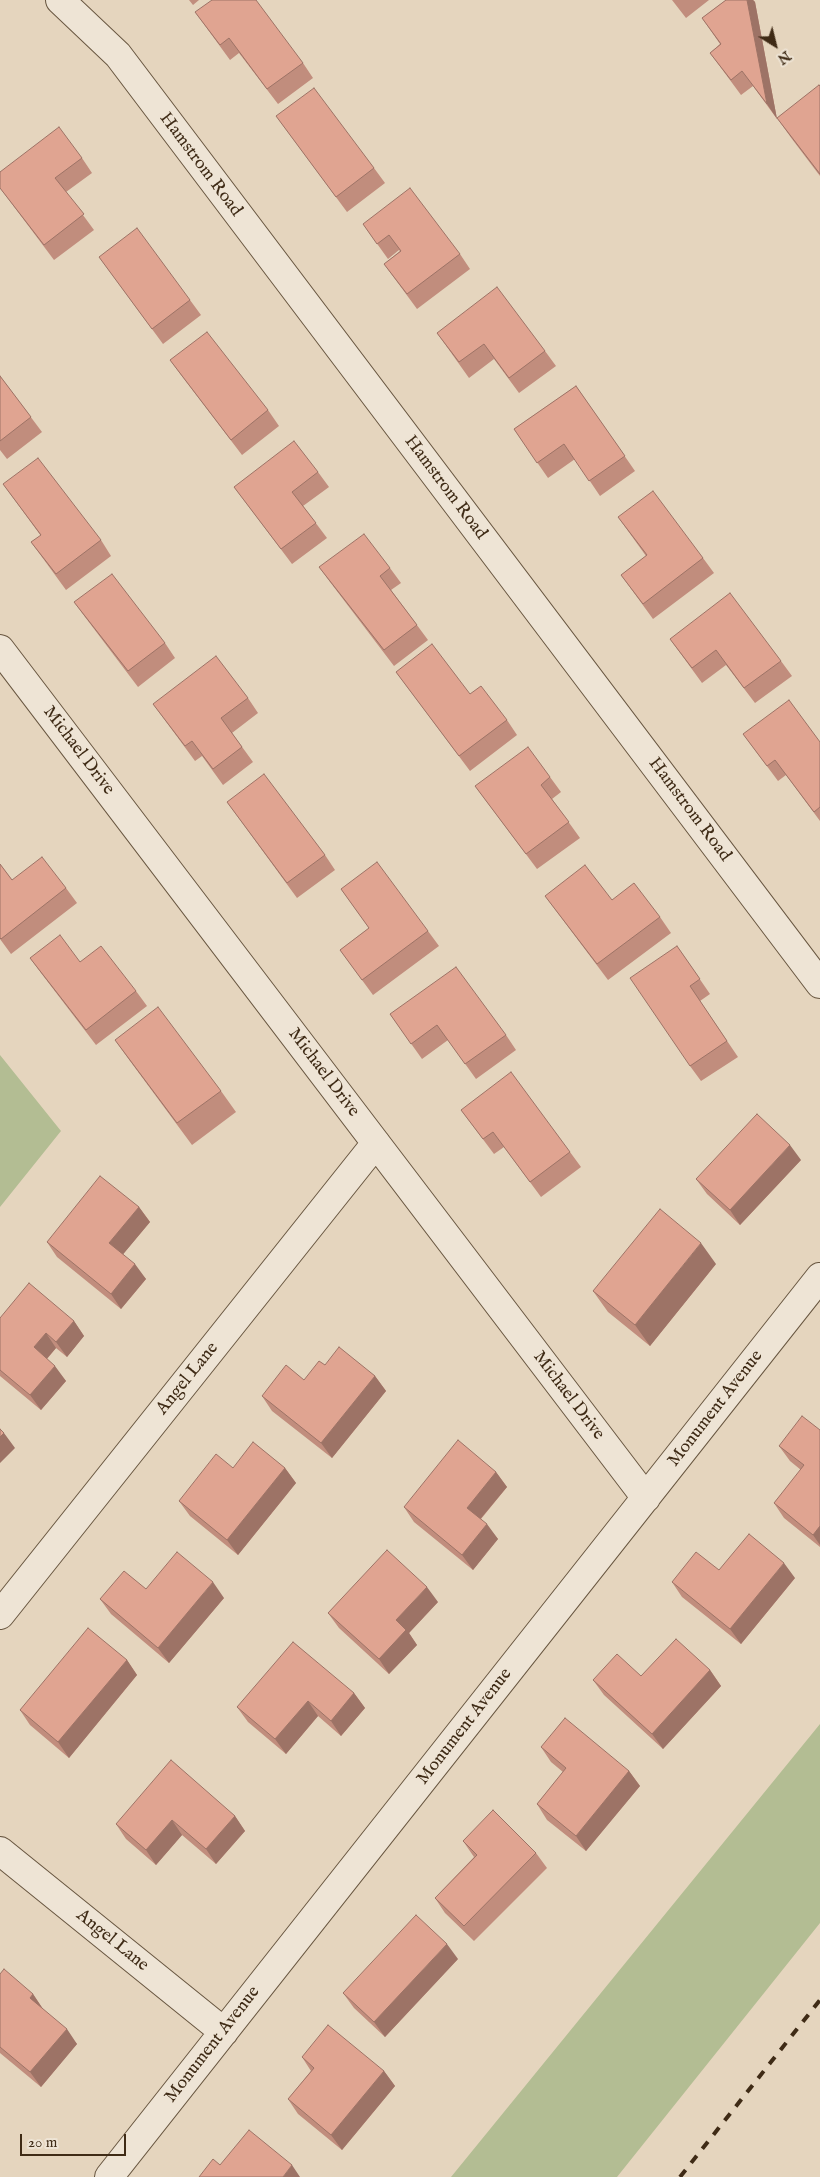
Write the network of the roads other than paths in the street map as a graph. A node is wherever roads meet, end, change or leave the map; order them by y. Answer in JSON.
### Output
{"nodes":[{"id":1,"x":60,"y":0,"type":"edge"},
{"id":2,"x":0,"y":649,"type":"edge"},
{"id":3,"x":820,"y":984,"type":"edge"},
{"id":4,"x":376,"y":1143,"type":"junction"},
{"id":5,"x":820,"y":1277,"type":"edge"},
{"id":6,"x":646,"y":1498,"type":"junction"},
{"id":7,"x":0,"y":1615,"type":"edge"},
{"id":8,"x":0,"y":1851,"type":"edge"},
{"id":9,"x":224,"y":2032,"type":"junction"},
{"id":10,"x":109,"y":2177,"type":"edge"}],
"edges":[{"from":1,"to":3,"type":"street","name":"Hamstrom Road"},
{"from":2,"to":4,"type":"street","name":"Michael Drive"},
{"from":4,"to":6,"type":"street","name":"Michael Drive"},
{"from":4,"to":7,"type":"street","name":"Angel Lane"},
{"from":5,"to":6,"type":"street","name":"Monument Avenue"},
{"from":6,"to":9,"type":"street","name":"Monument Avenue"},
{"from":8,"to":9,"type":"street","name":"Angel Lane"},
{"from":9,"to":10,"type":"street","name":"Monument Avenue"}]}
